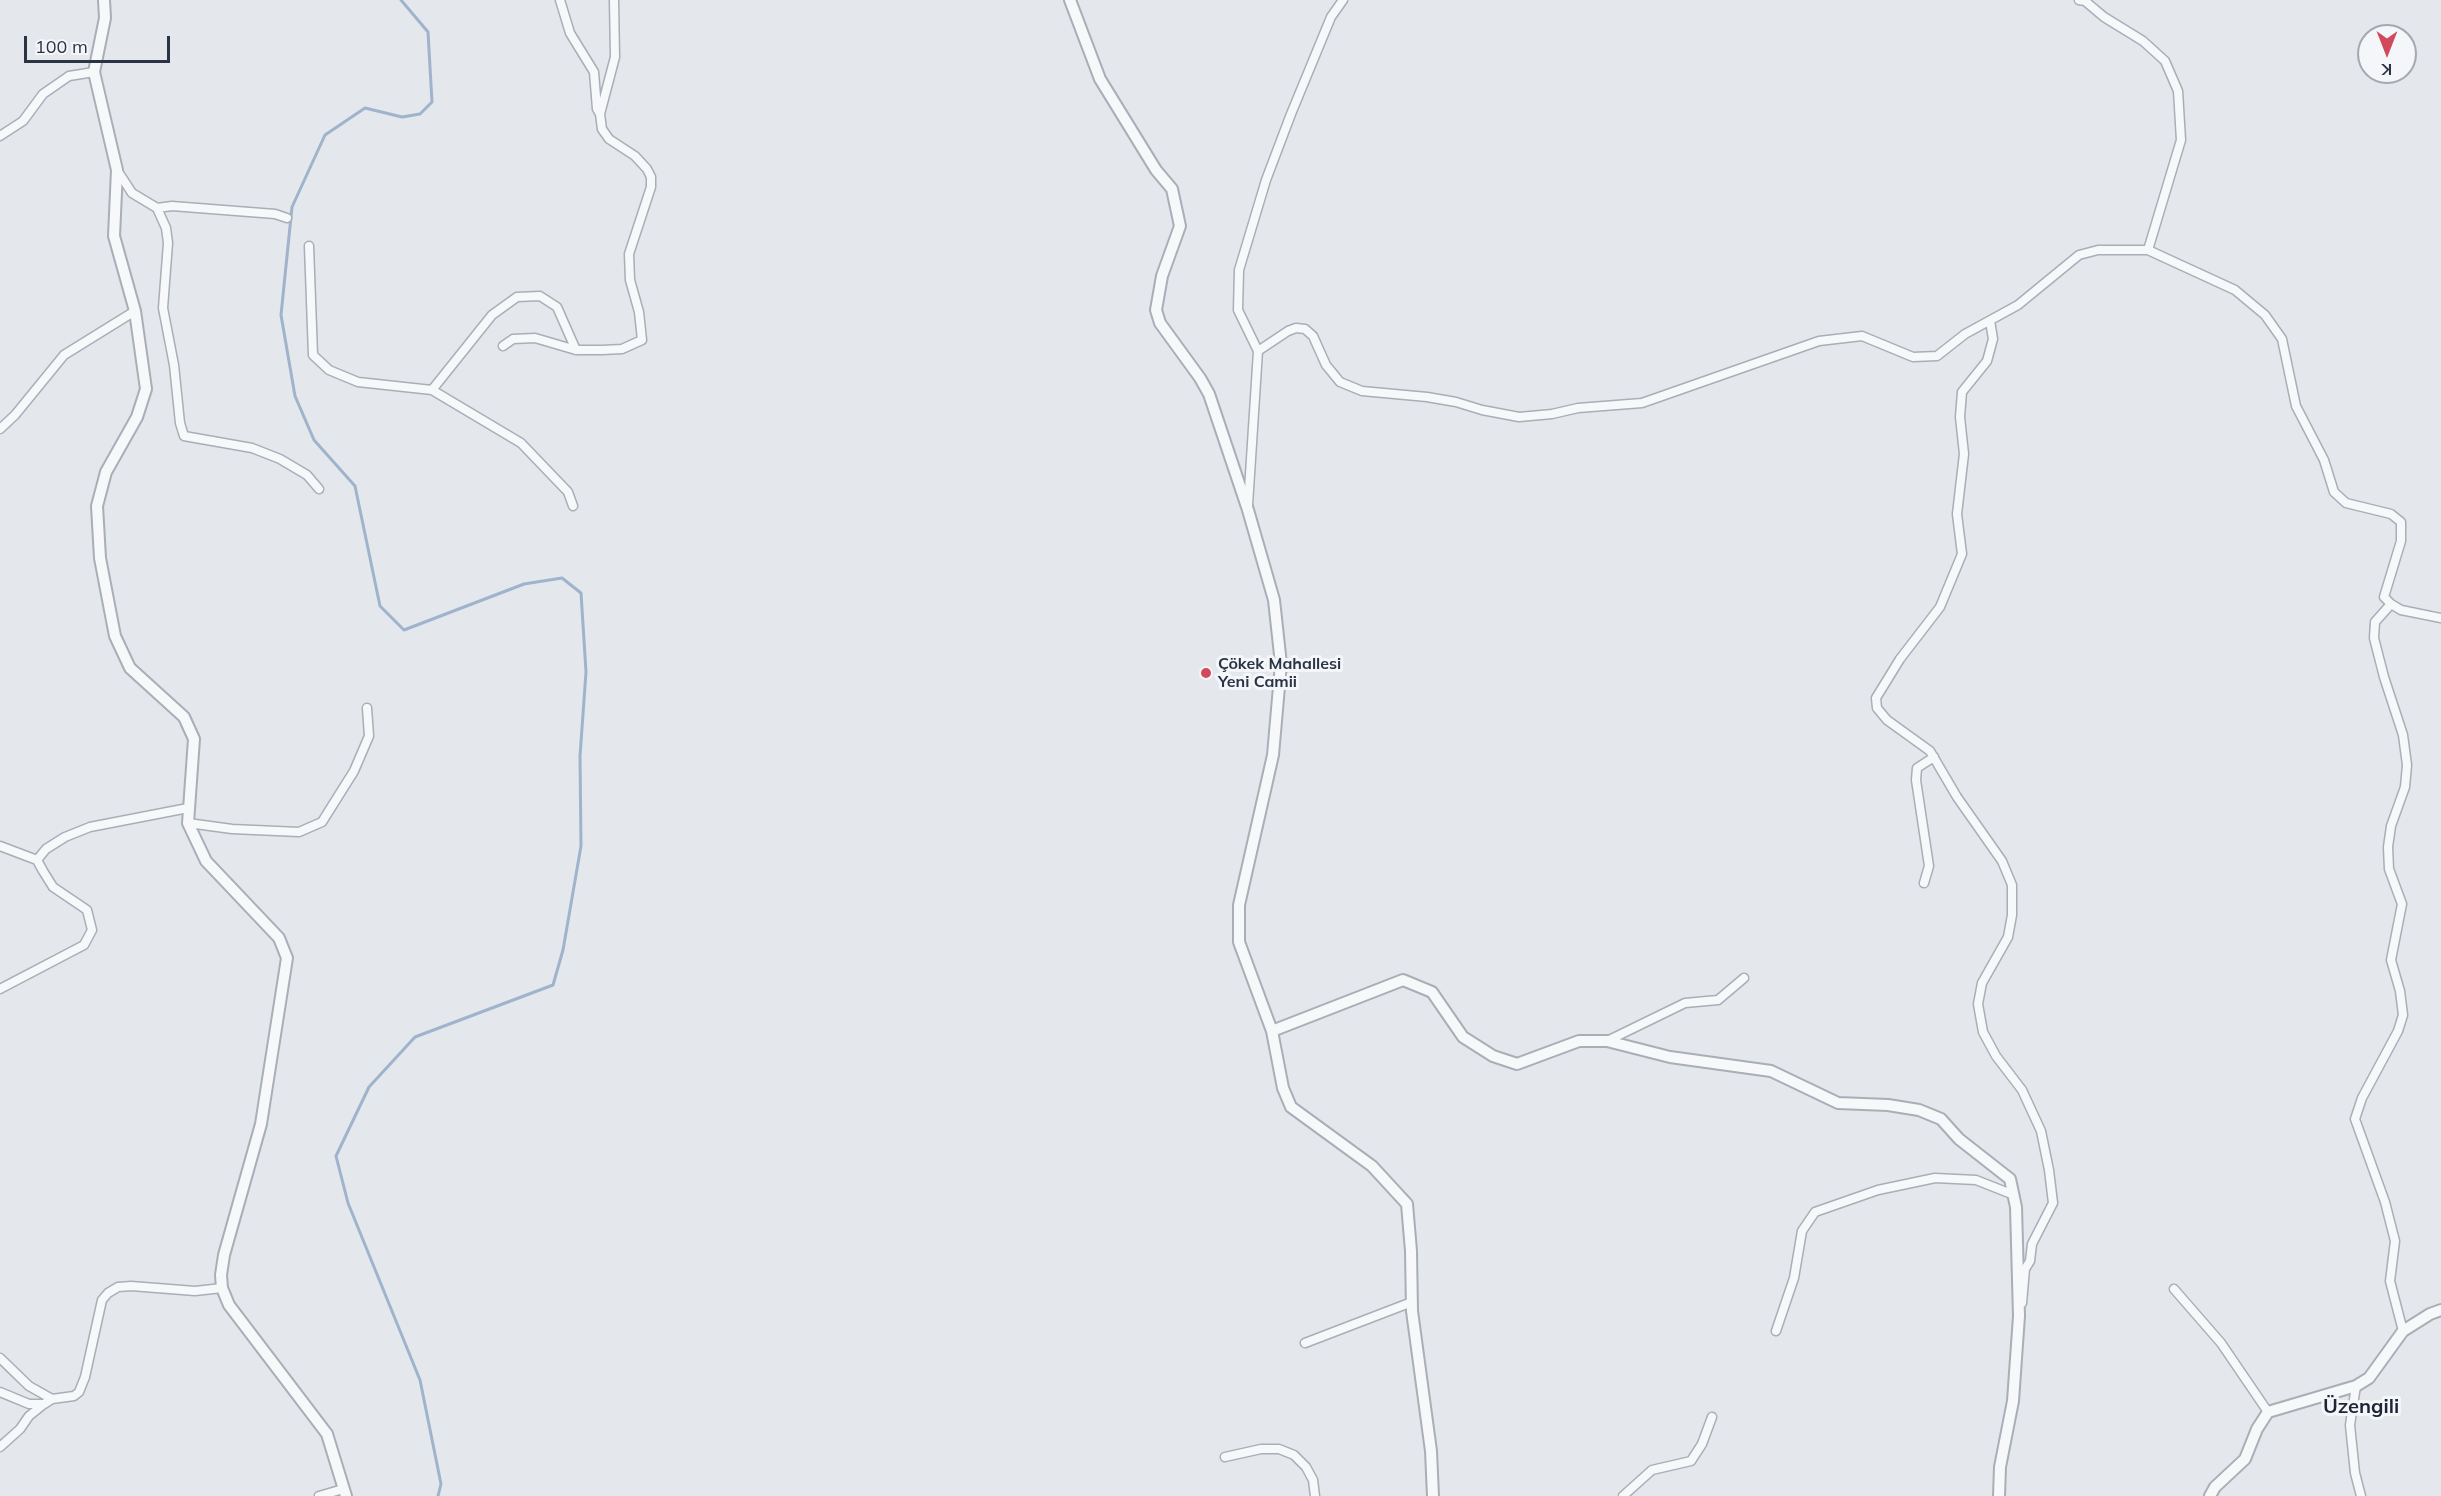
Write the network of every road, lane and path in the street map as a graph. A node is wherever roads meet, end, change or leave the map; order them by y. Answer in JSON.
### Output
{"nodes":[{"id":1,"x":105,"y":0,"type":"edge"},
{"id":2,"x":560,"y":0,"type":"edge"},
{"id":3,"x":614,"y":0,"type":"edge"},
{"id":4,"x":1070,"y":0,"type":"edge"},
{"id":5,"x":1343,"y":0,"type":"edge"},
{"id":6,"x":2079,"y":0,"type":"edge"},
{"id":7,"x":94,"y":72,"type":"junction"},
{"id":8,"x":600,"y":114,"type":"junction"},
{"id":9,"x":0,"y":136,"type":"edge"},
{"id":10,"x":117,"y":170,"type":"junction"},
{"id":11,"x":157,"y":208,"type":"junction"},
{"id":12,"x":287,"y":218,"type":"dead end"},
{"id":13,"x":309,"y":246,"type":"dead end"},
{"id":14,"x":2148,"y":250,"type":"junction"},
{"id":15,"x":135,"y":311,"type":"junction"},
{"id":16,"x":1990,"y":321,"type":"junction"},
{"id":17,"x":503,"y":346,"type":"dead end"},
{"id":18,"x":576,"y":350,"type":"junction"},
{"id":19,"x":1258,"y":351,"type":"junction"},
{"id":20,"x":432,"y":390,"type":"junction"},
{"id":21,"x":0,"y":429,"type":"edge"},
{"id":22,"x":319,"y":489,"type":"dead end"},
{"id":23,"x":573,"y":506,"type":"dead end"},
{"id":24,"x":1248,"y":510,"type":"junction"},
{"id":25,"x":2391,"y":604,"type":"junction"},
{"id":26,"x":2441,"y":618,"type":"edge"},
{"id":27,"x":368,"y":708,"type":"dead end"},
{"id":28,"x":1934,"y":757,"type":"junction"},
{"id":29,"x":188,"y":808,"type":"junction"},
{"id":30,"x":188,"y":823,"type":"junction"},
{"id":31,"x":0,"y":846,"type":"edge"},
{"id":32,"x":37,"y":860,"type":"junction"},
{"id":33,"x":1924,"y":884,"type":"dead end"},
{"id":34,"x":1744,"y":978,"type":"dead end"},
{"id":35,"x":0,"y":989,"type":"edge"},
{"id":36,"x":1272,"y":1030,"type":"junction"},
{"id":37,"x":1607,"y":1041,"type":"junction"},
{"id":38,"x":2014,"y":1195,"type":"junction"},
{"id":39,"x":222,"y":1288,"type":"junction"},
{"id":40,"x":2174,"y":1288,"type":"dead end"},
{"id":41,"x":1412,"y":1302,"type":"junction"},
{"id":42,"x":2441,"y":1310,"type":"edge"},
{"id":43,"x":2019,"y":1315,"type":"junction"},
{"id":44,"x":1776,"y":1330,"type":"dead end"},
{"id":45,"x":2403,"y":1331,"type":"junction"},
{"id":46,"x":1305,"y":1342,"type":"dead end"},
{"id":47,"x":0,"y":1358,"type":"edge"},
{"id":48,"x":2356,"y":1386,"type":"junction"},
{"id":49,"x":0,"y":1392,"type":"edge"},
{"id":50,"x":48,"y":1401,"type":"junction"},
{"id":51,"x":2268,"y":1412,"type":"junction"},
{"id":52,"x":1712,"y":1417,"type":"dead end"},
{"id":53,"x":0,"y":1447,"type":"edge"},
{"id":54,"x":1225,"y":1457,"type":"dead end"},
{"id":55,"x":344,"y":1492,"type":"edge"},
{"id":56,"x":319,"y":1496,"type":"edge"},
{"id":57,"x":1315,"y":1496,"type":"edge"},
{"id":58,"x":1433,"y":1496,"type":"edge"},
{"id":59,"x":1623,"y":1496,"type":"edge"},
{"id":60,"x":1999,"y":1496,"type":"edge"},
{"id":61,"x":2210,"y":1496,"type":"edge"},
{"id":62,"x":2361,"y":1496,"type":"edge"}],
"edges":[{"from":1,"to":7,"type":"street"},
{"from":2,"to":8,"type":"street"},
{"from":3,"to":8,"type":"street"},
{"from":4,"to":24,"type":"street"},
{"from":5,"to":19,"type":"street"},
{"from":6,"to":14,"type":"street"},
{"from":7,"to":9,"type":"street"},
{"from":7,"to":10,"type":"street"},
{"from":8,"to":18,"type":"street"},
{"from":10,"to":11,"type":"street"},
{"from":10,"to":15,"type":"street"},
{"from":11,"to":12,"type":"street"},
{"from":11,"to":22,"type":"street"},
{"from":13,"to":20,"type":"street"},
{"from":14,"to":16,"type":"street"},
{"from":14,"to":25,"type":"street"},
{"from":15,"to":21,"type":"street"},
{"from":15,"to":29,"type":"street"},
{"from":16,"to":19,"type":"street"},
{"from":16,"to":28,"type":"street"},
{"from":17,"to":18,"type":"street"},
{"from":18,"to":20,"type":"street"},
{"from":19,"to":24,"type":"street"},
{"from":20,"to":23,"type":"street"},
{"from":24,"to":36,"type":"street"},
{"from":25,"to":26,"type":"street"},
{"from":25,"to":45,"type":"street"},
{"from":27,"to":30,"type":"street"},
{"from":28,"to":33,"type":"street"},
{"from":28,"to":43,"type":"street"},
{"from":29,"to":30,"type":"street"},
{"from":29,"to":32,"type":"street"},
{"from":30,"to":39,"type":"street"},
{"from":31,"to":32,"type":"street"},
{"from":32,"to":35,"type":"street"},
{"from":34,"to":37,"type":"street"},
{"from":36,"to":37,"type":"street"},
{"from":36,"to":41,"type":"street"},
{"from":37,"to":38,"type":"street"},
{"from":38,"to":43,"type":"street"},
{"from":38,"to":44,"type":"street"},
{"from":39,"to":50,"type":"street"},
{"from":39,"to":55,"type":"street"},
{"from":40,"to":51,"type":"street"},
{"from":41,"to":46,"type":"street"},
{"from":41,"to":58,"type":"street"},
{"from":42,"to":45,"type":"street"},
{"from":43,"to":60,"type":"street"},
{"from":45,"to":48,"type":"street"},
{"from":47,"to":50,"type":"street"},
{"from":48,"to":51,"type":"street"},
{"from":48,"to":62,"type":"street"},
{"from":49,"to":50,"type":"street"},
{"from":50,"to":53,"type":"street"},
{"from":51,"to":61,"type":"street"},
{"from":52,"to":59,"type":"street"},
{"from":54,"to":57,"type":"street"},
{"from":55,"to":56,"type":"street"}]}
